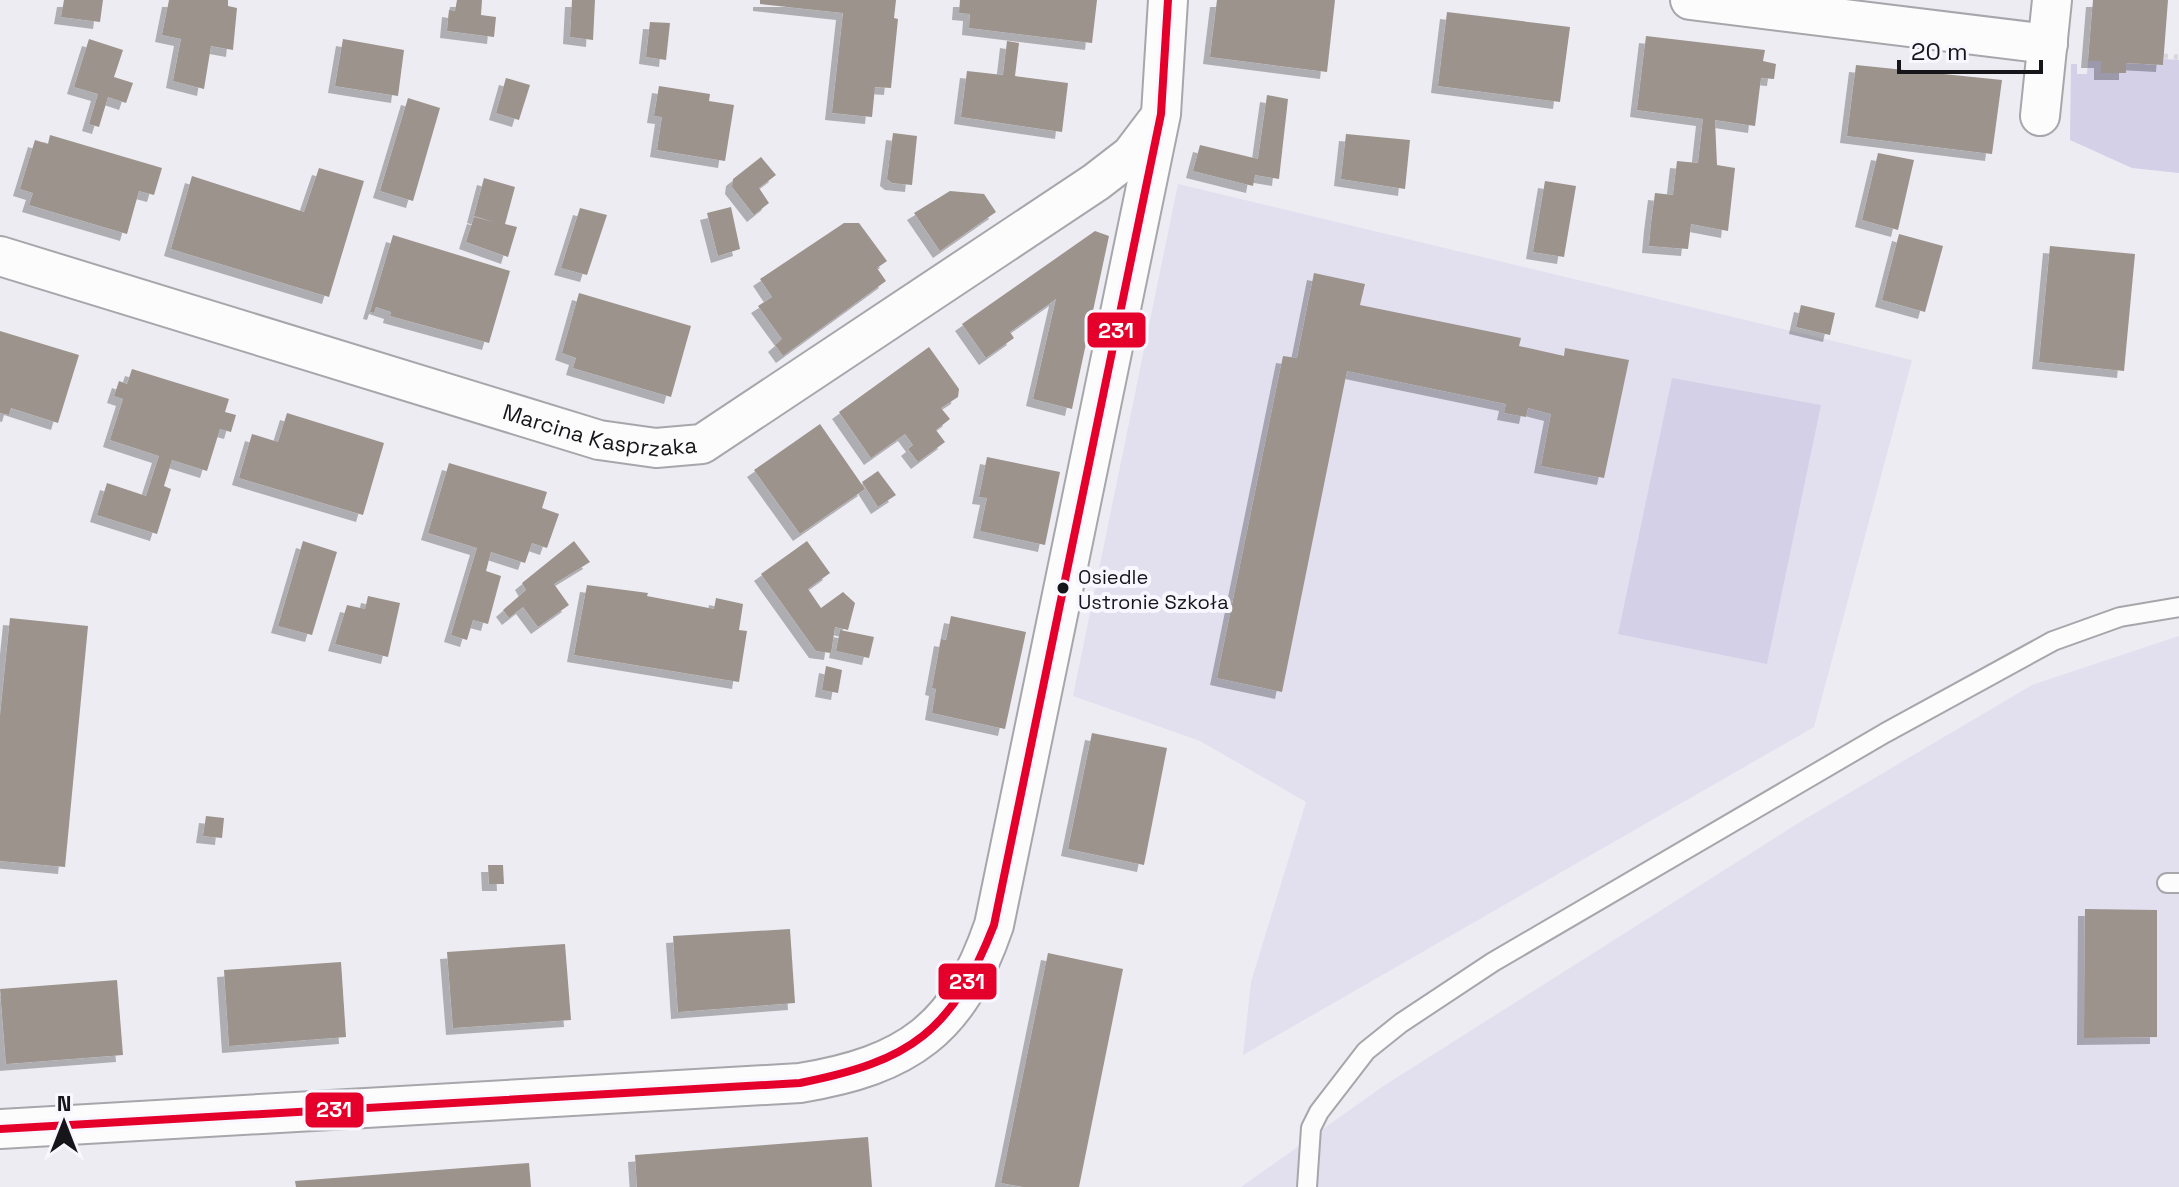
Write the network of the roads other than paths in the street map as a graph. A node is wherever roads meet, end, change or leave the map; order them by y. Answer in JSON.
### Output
{"nodes":[{"id":1,"x":1168,"y":0,"type":"edge"},
{"id":2,"x":1690,"y":0,"type":"edge"},
{"id":3,"x":2052,"y":0,"type":"edge"},
{"id":4,"x":2048,"y":44,"type":"junction"},
{"id":5,"x":1161,"y":114,"type":"junction"},
{"id":6,"x":2040,"y":116,"type":"dead end"},
{"id":7,"x":0,"y":256,"type":"edge"},
{"id":8,"x":2179,"y":607,"type":"edge"},
{"id":9,"x":0,"y":1129,"type":"edge"},
{"id":10,"x":1307,"y":1187,"type":"edge"}],
"edges":[{"from":1,"to":5,"type":"street"},
{"from":2,"to":4,"type":"street"},
{"from":3,"to":4,"type":"street"},
{"from":4,"to":6,"type":"street"},
{"from":5,"to":7,"type":"street","name":"Marcina Kasprzaka"},
{"from":5,"to":9,"type":"street"},
{"from":8,"to":10,"type":"lane"}]}
